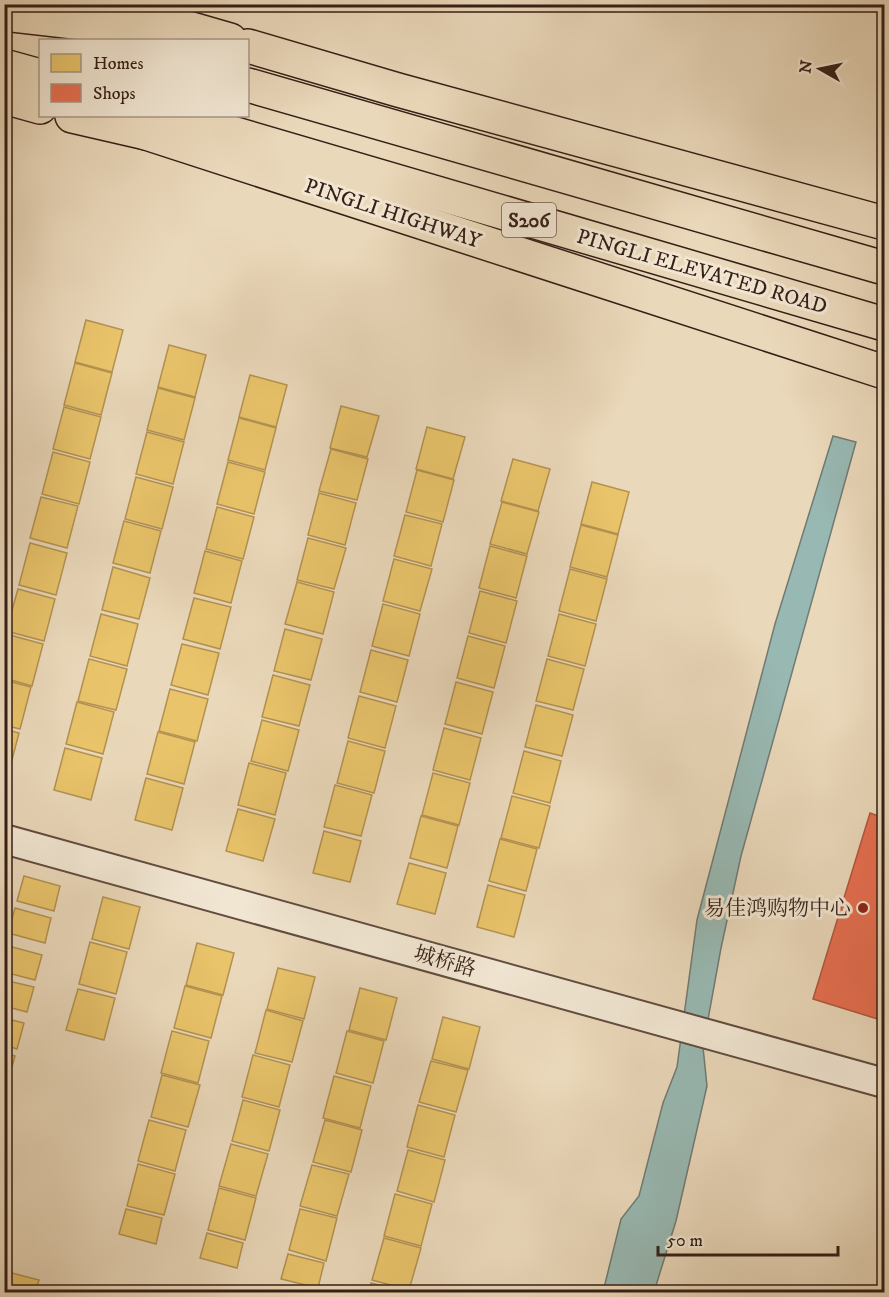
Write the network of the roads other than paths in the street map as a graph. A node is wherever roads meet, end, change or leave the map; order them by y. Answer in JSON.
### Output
{"nodes":[{"id":1,"x":4,"y":14,"type":"edge"},
{"id":2,"x":175,"y":33,"type":"edge"},
{"id":3,"x":92,"y":39,"type":"edge"},
{"id":4,"x":222,"y":39,"type":"edge"},
{"id":5,"x":249,"y":46,"type":"edge"},
{"id":6,"x":4,"y":66,"type":"edge"},
{"id":7,"x":39,"y":76,"type":"edge"},
{"id":8,"x":249,"y":85,"type":"edge"},
{"id":9,"x":4,"y":98,"type":"edge"},
{"id":10,"x":39,"y":107,"type":"edge"},
{"id":11,"x":82,"y":117,"type":"edge"},
{"id":12,"x":177,"y":117,"type":"edge"},
{"id":13,"x":148,"y":124,"type":"edge"},
{"id":14,"x":885,"y":223,"type":"edge"},
{"id":15,"x":885,"y":268,"type":"edge"},
{"id":16,"x":885,"y":324,"type":"edge"},
{"id":17,"x":885,"y":372,"type":"edge"},
{"id":18,"x":4,"y":839,"type":"edge"},
{"id":19,"x":885,"y":1083,"type":"edge"}],
"edges":[{"from":1,"to":2,"type":"main road"},
{"from":1,"to":3,"type":"main road"},
{"from":2,"to":4,"type":"main road"},
{"from":5,"to":14,"type":"main road"},
{"from":6,"to":7,"type":"main road"},
{"from":8,"to":15,"type":"main road","number":"S206"},
{"from":9,"to":10,"type":"main road"},
{"from":11,"to":13,"type":"main road","name":"PINGLI HIGHWAY"},
{"from":12,"to":16,"type":"main road","name":"PINGLI ELEVATED ROAD","number":"S206"},
{"from":13,"to":17,"type":"main road","name":"PINGLI HIGHWAY"},
{"from":18,"to":19,"type":"street","name":"城桥路"}]}
